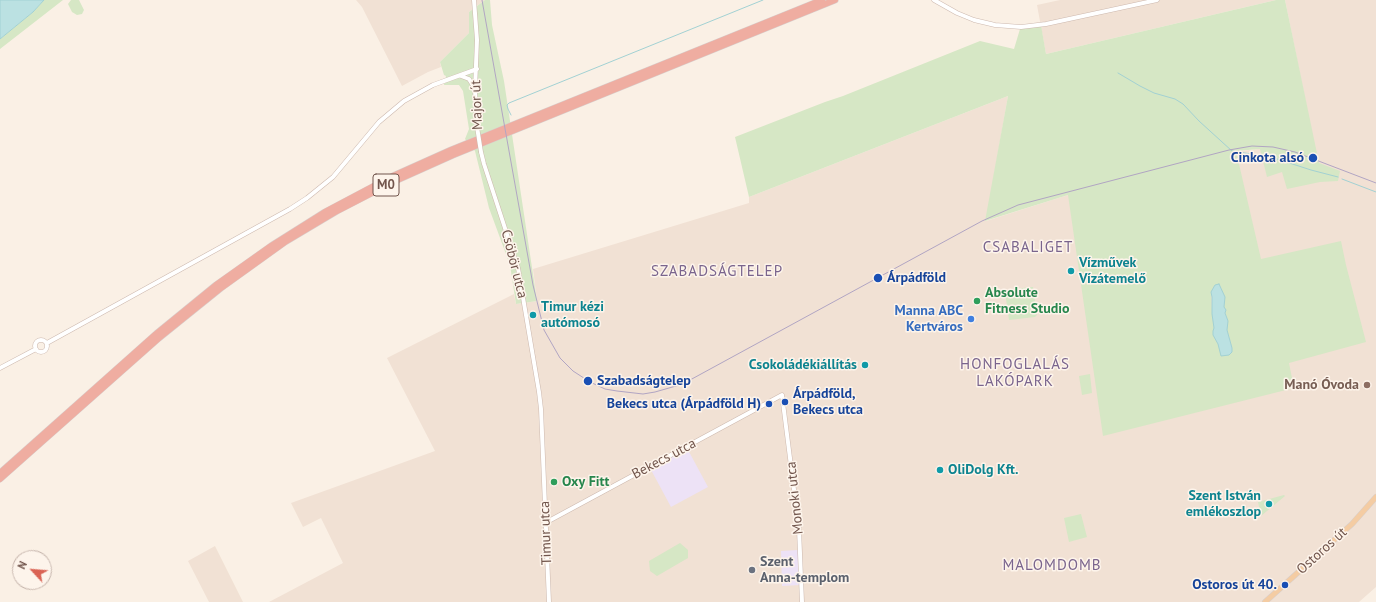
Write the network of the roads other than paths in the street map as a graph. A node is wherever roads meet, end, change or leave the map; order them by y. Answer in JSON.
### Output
{"nodes":[{"id":1,"x":474,"y":0,"type":"edge"},
{"id":2,"x":822,"y":0,"type":"edge"},
{"id":3,"x":836,"y":0,"type":"edge"},
{"id":4,"x":934,"y":0,"type":"edge"},
{"id":5,"x":1157,"y":0,"type":"edge"},
{"id":6,"x":476,"y":70,"type":"junction"},
{"id":7,"x":458,"y":76,"type":"junction"},
{"id":8,"x":475,"y":90,"type":"junction"},
{"id":9,"x":498,"y":207,"type":"joint"},
{"id":10,"x":46,"y":343,"type":"junction"},
{"id":11,"x":36,"y":348,"type":"junction"},
{"id":12,"x":0,"y":368,"type":"edge"},
{"id":13,"x":539,"y":392,"type":"joint"},
{"id":14,"x":782,"y":395,"type":"joint"},
{"id":15,"x":0,"y":473,"type":"edge"},
{"id":16,"x":0,"y":479,"type":"edge"},
{"id":17,"x":1376,"y":497,"type":"edge"},
{"id":18,"x":545,"y":523,"type":"junction"},
{"id":19,"x":548,"y":602,"type":"edge"},
{"id":20,"x":802,"y":602,"type":"edge"},
{"id":21,"x":1265,"y":602,"type":"edge"}],
"edges":[{"from":1,"to":6,"type":"street","name":"Major út"},
{"from":2,"to":15,"type":"highway","number":"M0"},
{"from":3,"to":16,"type":"highway","number":"M0"},
{"from":4,"to":5,"type":"street"},
{"from":6,"to":7,"type":"street"},
{"from":6,"to":8,"type":"street","name":"Major út"},
{"from":7,"to":8,"type":"street"},
{"from":7,"to":10,"type":"street"},
{"from":8,"to":9,"type":"street","name":"Major út","bridge":true},
{"from":9,"to":13,"type":"street","name":"Csöbör utca"},
{"from":10,"to":11,"type":"street"},
{"from":10,"to":11,"type":"street"},
{"from":11,"to":12,"type":"street"},
{"from":13,"to":18,"type":"street","name":"Timur utca"},
{"from":14,"to":18,"type":"street","name":"Bekecs utca"},
{"from":14,"to":20,"type":"street","name":"Monoki utca"},
{"from":17,"to":21,"type":"main road","name":"Ostoros út"},
{"from":18,"to":19,"type":"street","name":"Timur utca"}]}
